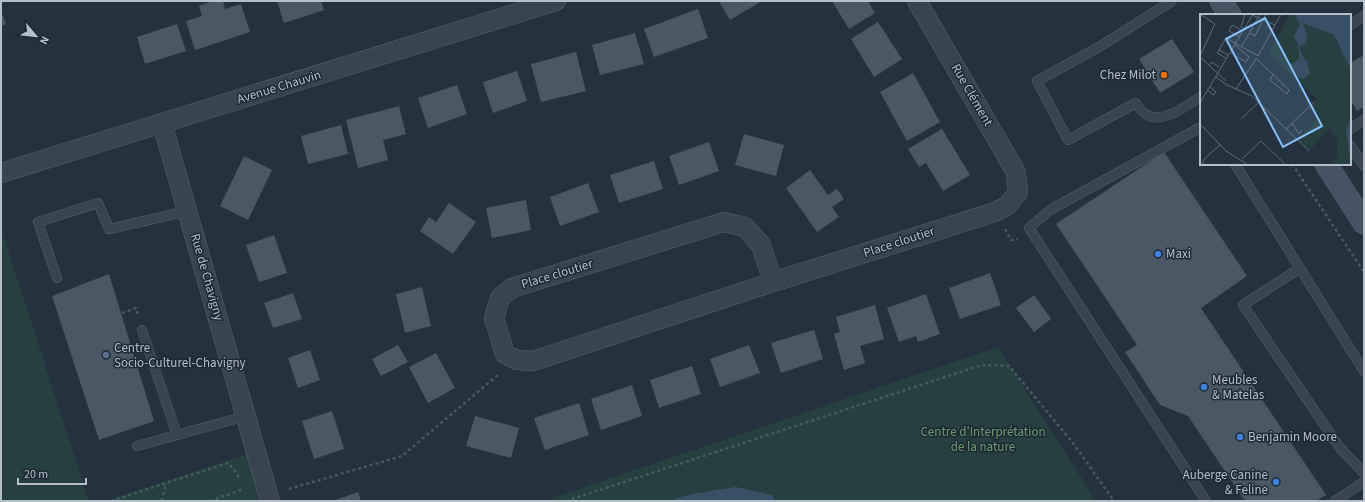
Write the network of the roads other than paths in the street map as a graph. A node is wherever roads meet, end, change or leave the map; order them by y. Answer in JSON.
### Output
{"nodes":[{"id":1,"x":556,"y":1,"type":"edge"},
{"id":2,"x":917,"y":1,"type":"edge"},
{"id":3,"x":1172,"y":1,"type":"edge"},
{"id":4,"x":1221,"y":1,"type":"edge"},
{"id":5,"x":1229,"y":14,"type":"edge"},
{"id":6,"x":1364,"y":16,"type":"edge"},
{"id":7,"x":1351,"y":24,"type":"edge"},
{"id":8,"x":1200,"y":97,"type":"edge"},
{"id":9,"x":1364,"y":120,"type":"edge"},
{"id":10,"x":162,"y":123,"type":"junction"},
{"id":11,"x":1200,"y":128,"type":"edge"},
{"id":12,"x":1351,"y":128,"type":"edge"},
{"id":13,"x":1351,"y":146,"type":"edge"},
{"id":14,"x":1236,"y":165,"type":"edge"},
{"id":15,"x":1327,"y":165,"type":"edge"},
{"id":16,"x":1364,"y":166,"type":"edge"},
{"id":17,"x":1,"y":173,"type":"edge"},
{"id":18,"x":1018,"y":192,"type":"joint"},
{"id":19,"x":188,"y":211,"type":"junction"},
{"id":20,"x":1362,"y":216,"type":"edge"},
{"id":21,"x":1300,"y":268,"type":"junction"},
{"id":22,"x":57,"y":278,"type":"dead end"},
{"id":23,"x":773,"y":282,"type":"junction"},
{"id":24,"x":142,"y":330,"type":"dead end"},
{"id":25,"x":1364,"y":370,"type":"edge"},
{"id":26,"x":246,"y":416,"type":"junction"},
{"id":27,"x":177,"y":435,"type":"junction"},
{"id":28,"x":137,"y":446,"type":"dead end"},
{"id":29,"x":1364,"y":473,"type":"edge"},
{"id":30,"x":1364,"y":482,"type":"edge"},
{"id":31,"x":268,"y":493,"type":"edge"},
{"id":32,"x":1206,"y":501,"type":"edge"},
{"id":33,"x":1335,"y":501,"type":"edge"}],
"edges":[{"from":1,"to":10,"type":"street","name":"Avenue Chauvin"},
{"from":2,"to":18,"type":"street","name":"Rue Clément"},
{"from":3,"to":8,"type":"lane"},
{"from":4,"to":5,"type":"main road"},
{"from":6,"to":7,"type":"lane"},
{"from":9,"to":12,"type":"lane"},
{"from":10,"to":17,"type":"street","name":"Avenue Chauvin"},
{"from":10,"to":19,"type":"street","name":"Rue de Chavigny"},
{"from":11,"to":32,"type":"lane"},
{"from":13,"to":16,"type":"lane"},
{"from":14,"to":21,"type":"lane"},
{"from":15,"to":20,"type":"main road"},
{"from":18,"to":23,"type":"street","name":"Place cloutier"},
{"from":19,"to":22,"type":"lane"},
{"from":19,"to":26,"type":"street","name":"Rue de Chavigny"},
{"from":21,"to":25,"type":"lane"},
{"from":21,"to":29,"type":"lane"},
{"from":23,"to":23,"type":"street","name":"Place cloutier"},
{"from":24,"to":27,"type":"lane"},
{"from":26,"to":27,"type":"lane"},
{"from":26,"to":31,"type":"street","name":"Rue de Chavigny"},
{"from":27,"to":28,"type":"lane"},
{"from":30,"to":33,"type":"lane"}]}
